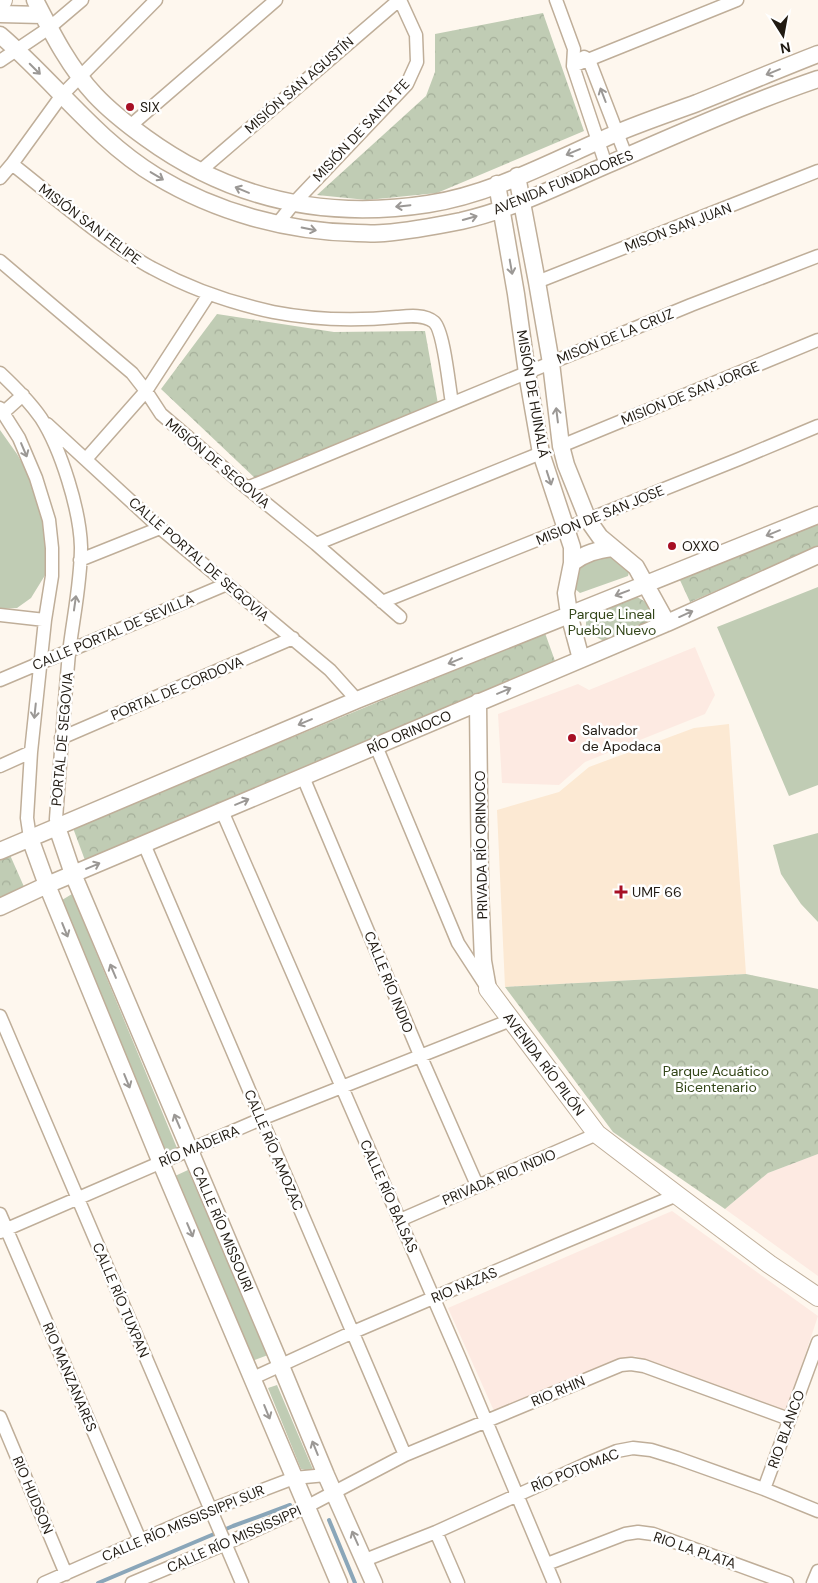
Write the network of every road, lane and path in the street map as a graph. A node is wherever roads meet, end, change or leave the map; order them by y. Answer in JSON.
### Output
{"nodes":[{"id":1,"x":3,"y":0,"type":"edge"},
{"id":2,"x":34,"y":0,"type":"edge"},
{"id":3,"x":82,"y":0,"type":"edge"},
{"id":4,"x":156,"y":0,"type":"edge"},
{"id":5,"x":276,"y":0,"type":"edge"},
{"id":6,"x":399,"y":0,"type":"edge"},
{"id":7,"x":556,"y":0,"type":"edge"},
{"id":8,"x":737,"y":0,"type":"edge"},
{"id":9,"x":0,"y":5,"type":"edge"},
{"id":10,"x":0,"y":14,"type":"edge"},
{"id":11,"x":46,"y":22,"type":"junction"},
{"id":12,"x":0,"y":36,"type":"edge"},
{"id":13,"x":574,"y":49,"type":"junction"},
{"id":14,"x":16,"y":50,"type":"junction"},
{"id":15,"x":818,"y":54,"type":"edge"},
{"id":16,"x":589,"y":60,"type":"junction"},
{"id":17,"x":0,"y":61,"type":"edge"},
{"id":18,"x":572,"y":66,"type":"junction"},
{"id":19,"x":80,"y":76,"type":"junction"},
{"id":20,"x":818,"y":79,"type":"edge"},
{"id":21,"x":62,"y":95,"type":"junction"},
{"id":22,"x":130,"y":126,"type":"junction"},
{"id":23,"x":618,"y":133,"type":"junction"},
{"id":24,"x":598,"y":142,"type":"junction"},
{"id":25,"x":626,"y":156,"type":"junction"},
{"id":26,"x":12,"y":164,"type":"junction"},
{"id":27,"x":606,"y":165,"type":"junction"},
{"id":28,"x":818,"y":171,"type":"edge"},
{"id":29,"x":199,"y":172,"type":"junction"},
{"id":30,"x":517,"y":176,"type":"junction"},
{"id":31,"x":0,"y":178,"type":"edge"},
{"id":32,"x":497,"y":184,"type":"junction"},
{"id":33,"x":523,"y":201,"type":"junction"},
{"id":34,"x":294,"y":203,"type":"junction"},
{"id":35,"x":501,"y":210,"type":"junction"},
{"id":36,"x":278,"y":223,"type":"junction"},
{"id":37,"x":818,"y":256,"type":"edge"},
{"id":38,"x":0,"y":261,"type":"edge"},
{"id":39,"x":537,"y":282,"type":"junction"},
{"id":40,"x":209,"y":294,"type":"junction"},
{"id":41,"x":818,"y":340,"type":"edge"},
{"id":42,"x":551,"y":363,"type":"junction"},
{"id":43,"x":0,"y":373,"type":"edge"},
{"id":44,"x":527,"y":373,"type":"junction"},
{"id":45,"x":146,"y":390,"type":"junction"},
{"id":46,"x":23,"y":395,"type":"junction"},
{"id":47,"x":452,"y":403,"type":"junction"},
{"id":48,"x":2,"y":410,"type":"edge"},
{"id":49,"x":41,"y":418,"type":"junction"},
{"id":50,"x":818,"y":426,"type":"edge"},
{"id":51,"x":561,"y":446,"type":"junction"},
{"id":52,"x":541,"y":453,"type":"junction"},
{"id":53,"x":86,"y":459,"type":"junction"},
{"id":54,"x":247,"y":488,"type":"junction"},
{"id":55,"x":818,"y":515,"type":"edge"},
{"id":56,"x":588,"y":520,"type":"junction"},
{"id":57,"x":160,"y":528,"type":"junction"},
{"id":58,"x":567,"y":528,"type":"junction"},
{"id":59,"x":316,"y":544,"type":"junction"},
{"id":60,"x":613,"y":548,"type":"junction"},
{"id":61,"x":818,"y":555,"type":"edge"},
{"id":62,"x":80,"y":560,"type":"junction"},
{"id":63,"x":572,"y":563,"type":"junction"},
{"id":64,"x":646,"y":583,"type":"junction"},
{"id":65,"x":227,"y":584,"type":"junction"},
{"id":66,"x":382,"y":602,"type":"junction"},
{"id":67,"x":568,"y":614,"type":"junction"},
{"id":68,"x":0,"y":615,"type":"edge"},
{"id":69,"x":400,"y":617,"type":"dead end"},
{"id":70,"x":45,"y":620,"type":"junction"},
{"id":71,"x":667,"y":623,"type":"junction"},
{"id":72,"x":293,"y":638,"type":"junction"},
{"id":73,"x":70,"y":651,"type":"junction"},
{"id":74,"x":580,"y":659,"type":"junction"},
{"id":75,"x":41,"y":662,"type":"junction"},
{"id":76,"x":0,"y":680,"type":"edge"},
{"id":77,"x":357,"y":700,"type":"junction"},
{"id":78,"x":478,"y":702,"type":"junction"},
{"id":79,"x":61,"y":738,"type":"junction"},
{"id":80,"x":376,"y":746,"type":"junction"},
{"id":81,"x":31,"y":752,"type":"junction"},
{"id":82,"x":0,"y":766,"type":"edge"},
{"id":83,"x":303,"y":777,"type":"junction"},
{"id":84,"x":222,"y":811,"type":"junction"},
{"id":85,"x":57,"y":827,"type":"junction"},
{"id":86,"x":30,"y":838,"type":"junction"},
{"id":87,"x":144,"y":844,"type":"junction"},
{"id":88,"x":0,"y":850,"type":"edge"},
{"id":89,"x":72,"y":874,"type":"junction"},
{"id":90,"x":47,"y":885,"type":"junction"},
{"id":91,"x":0,"y":907,"type":"edge"},
{"id":92,"x":488,"y":989,"type":"junction"},
{"id":93,"x":0,"y":1016,"type":"edge"},
{"id":94,"x":511,"y":1020,"type":"junction"},
{"id":95,"x":420,"y":1055,"type":"junction"},
{"id":96,"x":340,"y":1087,"type":"junction"},
{"id":97,"x":261,"y":1119,"type":"junction"},
{"id":98,"x":597,"y":1134,"type":"junction"},
{"id":99,"x":189,"y":1150,"type":"junction"},
{"id":100,"x":161,"y":1163,"type":"junction"},
{"id":101,"x":477,"y":1186,"type":"junction"},
{"id":102,"x":677,"y":1196,"type":"junction"},
{"id":103,"x":78,"y":1199,"type":"junction"},
{"id":104,"x":0,"y":1214,"type":"edge"},
{"id":105,"x":400,"y":1220,"type":"junction"},
{"id":106,"x":3,"y":1230,"type":"edge"},
{"id":107,"x":818,"y":1297,"type":"edge"},
{"id":108,"x":434,"y":1298,"type":"junction"},
{"id":109,"x":351,"y":1332,"type":"junction"},
{"id":110,"x":818,"y":1342,"type":"edge"},
{"id":111,"x":281,"y":1366,"type":"junction"},
{"id":112,"x":253,"y":1378,"type":"junction"},
{"id":113,"x":0,"y":1417,"type":"edge"},
{"id":114,"x":790,"y":1419,"type":"junction"},
{"id":115,"x":486,"y":1422,"type":"junction"},
{"id":116,"x":405,"y":1455,"type":"junction"},
{"id":117,"x":326,"y":1475,"type":"junction"},
{"id":118,"x":294,"y":1478,"type":"junction"},
{"id":119,"x":764,"y":1489,"type":"junction"},
{"id":120,"x":334,"y":1492,"type":"junction"},
{"id":121,"x":517,"y":1494,"type":"junction"},
{"id":122,"x":306,"y":1507,"type":"junction"},
{"id":123,"x":818,"y":1511,"type":"edge"},
{"id":124,"x":212,"y":1513,"type":"junction"},
{"id":125,"x":436,"y":1532,"type":"junction"},
{"id":126,"x":223,"y":1539,"type":"junction"},
{"id":127,"x":140,"y":1540,"type":"junction"},
{"id":128,"x":365,"y":1560,"type":"junction"},
{"id":129,"x":547,"y":1564,"type":"junction"},
{"id":130,"x":818,"y":1571,"type":"edge"},
{"id":131,"x":66,"y":1574,"type":"junction"},
{"id":132,"x":44,"y":1583,"type":"edge"},
{"id":133,"x":132,"y":1583,"type":"edge"},
{"id":134,"x":242,"y":1583,"type":"edge"},
{"id":135,"x":339,"y":1583,"type":"edge"},
{"id":136,"x":374,"y":1583,"type":"edge"},
{"id":137,"x":458,"y":1583,"type":"edge"},
{"id":138,"x":554,"y":1583,"type":"edge"},
{"id":139,"x":786,"y":1583,"type":"edge"},
{"id":140,"x":813,"y":1583,"type":"edge"}],
"edges":[{"from":1,"to":9,"type":"main road"},
{"from":2,"to":11,"type":"street","name":"AVENIDA FUNDADORES"},
{"from":3,"to":11,"type":"street"},
{"from":4,"to":19,"type":"street"},
{"from":5,"to":22,"type":"street"},
{"from":6,"to":29,"type":"street","name":"MISIÓN SAN AGUSTÍN"},
{"from":6,"to":34,"type":"street","name":"MISIÓN DE SANTA FE"},
{"from":7,"to":13,"type":"street"},
{"from":8,"to":16,"type":"street"},
{"from":10,"to":11,"type":"street"},
{"from":11,"to":14,"type":"street"},
{"from":11,"to":19,"type":"street","name":"AVENIDA FUNDADORES"},
{"from":12,"to":14,"type":"street","name":"AVENIDA FUNDADORES"},
{"from":13,"to":16,"type":"street"},
{"from":13,"to":18,"type":"street"},
{"from":14,"to":17,"type":"street"},
{"from":14,"to":21,"type":"street","name":"AVENIDA FUNDADORES","one_way":true},
{"from":15,"to":23,"type":"street","name":"AVENIDA FUNDADORES","one_way":true},
{"from":16,"to":18,"type":"street"},
{"from":23,"to":16,"type":"street","one_way":true},
{"from":18,"to":24,"type":"street"},
{"from":19,"to":21,"type":"street"},
{"from":19,"to":22,"type":"street","name":"AVENIDA FUNDADORES"},
{"from":20,"to":25,"type":"street","name":"AVENIDA FUNDADORES"},
{"from":21,"to":26,"type":"street"},
{"from":21,"to":36,"type":"street","name":"AVENIDA FUNDADORES","one_way":true},
{"from":22,"to":29,"type":"street","name":"AVENIDA FUNDADORES"},
{"from":23,"to":24,"type":"street","name":"AVENIDA FUNDADORES"},
{"from":23,"to":25,"type":"street"},
{"from":24,"to":27,"type":"street"},
{"from":24,"to":30,"type":"street","name":"AVENIDA FUNDADORES","one_way":true},
{"from":25,"to":27,"type":"street","name":"AVENIDA FUNDADORES"},
{"from":26,"to":31,"type":"street"},
{"from":26,"to":40,"type":"street","name":"MISIÓN SAN FELIPE"},
{"from":27,"to":33,"type":"street","name":"AVENIDA FUNDADORES"},
{"from":28,"to":39,"type":"street","name":"MISON SAN JUAN"},
{"from":34,"to":29,"type":"street","name":"AVENIDA FUNDADORES","one_way":true},
{"from":30,"to":32,"type":"street","name":"AVENIDA FUNDADORES"},
{"from":30,"to":33,"type":"street","name":"MISIÓN DE HUINALÁ"},
{"from":32,"to":34,"type":"street","name":"AVENIDA FUNDADORES","one_way":true},
{"from":32,"to":35,"type":"street","name":"MISIÓN DE HUINALÁ"},
{"from":33,"to":35,"type":"street","name":"AVENIDA FUNDADORES"},
{"from":33,"to":39,"type":"street","name":"MISIÓN DE HUINALÁ"},
{"from":34,"to":36,"type":"street","name":"MISIÓN DE SANTA FE"},
{"from":36,"to":35,"type":"street","name":"AVENIDA FUNDADORES","one_way":true},
{"from":35,"to":44,"type":"street","name":"MISIÓN DE HUINALÁ","one_way":true},
{"from":37,"to":42,"type":"street","name":"MISON DE LA CRUZ"},
{"from":38,"to":45,"type":"street","name":"MISIÓN DE SEGOVIA"},
{"from":39,"to":42,"type":"street","name":"MISIÓN DE HUINALÁ"},
{"from":40,"to":45,"type":"street"},
{"from":40,"to":47,"type":"street","name":"MISIÓN SAN FELIPE"},
{"from":41,"to":51,"type":"street","name":"MISION DE SAN JORGE"},
{"from":42,"to":44,"type":"street","name":"MISON DE LA CRUZ"},
{"from":51,"to":42,"type":"street","name":"MISIÓN DE HUINALÁ","one_way":true},
{"from":43,"to":46,"type":"street","name":"CALLE PORTAL DE SEGOVIA"},
{"from":44,"to":47,"type":"street","name":"MISON DE LA CRUZ"},
{"from":44,"to":52,"type":"street","name":"MISIÓN DE HUINALÁ"},
{"from":45,"to":53,"type":"street"},
{"from":45,"to":54,"type":"street","name":"MISIÓN DE SEGOVIA"},
{"from":46,"to":48,"type":"street"},
{"from":46,"to":49,"type":"street","name":"CALLE PORTAL DE SEGOVIA"},
{"from":47,"to":54,"type":"street","name":"MISON DE LA CRUZ"},
{"from":48,"to":70,"type":"street","one_way":true},
{"from":49,"to":53,"type":"street","name":"CALLE PORTAL DE SEGOVIA"},
{"from":49,"to":62,"type":"street","name":"CALLE PORTAL DE SEGOVIA"},
{"from":50,"to":56,"type":"street","name":"MISION DE SAN JOSE"},
{"from":51,"to":56,"type":"street","name":"MISIÓN DE HUINALÁ"},
{"from":52,"to":58,"type":"street","name":"MISIÓN DE HUINALÁ","one_way":true},
{"from":52,"to":59,"type":"street"},
{"from":53,"to":57,"type":"street","name":"CALLE PORTAL DE SEGOVIA"},
{"from":54,"to":59,"type":"street","name":"MISIÓN DE SEGOVIA"},
{"from":55,"to":64,"type":"street","one_way":true},
{"from":56,"to":58,"type":"street","name":"MISION DE SAN JOSE"},
{"from":56,"to":60,"type":"street","name":"MISIÓN DE HUINALÁ"},
{"from":57,"to":62,"type":"street"},
{"from":57,"to":65,"type":"street","name":"CALLE PORTAL DE SEGOVIA"},
{"from":58,"to":63,"type":"street","name":"MISIÓN DE HUINALÁ"},
{"from":58,"to":66,"type":"street","name":"MISION DE SAN JOSE"},
{"from":59,"to":66,"type":"street","name":"MISIÓN DE SEGOVIA"},
{"from":60,"to":63,"type":"street"},
{"from":60,"to":64,"type":"street","name":"MISIÓN DE HUINALÁ"},
{"from":71,"to":61,"type":"street","name":"RÍO ORINOCO","one_way":true},
{"from":73,"to":62,"type":"street","name":"CALLE PORTAL DE SEGOVIA","one_way":true},
{"from":63,"to":67,"type":"street","name":"MISIÓN DE HUINALÁ"},
{"from":64,"to":67,"type":"street","one_way":true},
{"from":64,"to":71,"type":"street","name":"MISIÓN DE HUINALÁ"},
{"from":65,"to":72,"type":"street","name":"CALLE PORTAL DE SEGOVIA"},
{"from":65,"to":73,"type":"street","name":"CALLE PORTAL DE SEVILLA"},
{"from":66,"to":69,"type":"street","name":"MISIÓN DE SEGOVIA"},
{"from":67,"to":74,"type":"street","name":"MISIÓN DE HUINALÁ"},
{"from":67,"to":77,"type":"street","one_way":true},
{"from":68,"to":70,"type":"street"},
{"from":70,"to":75,"type":"street"},
{"from":71,"to":74,"type":"street","name":"RÍO ORINOCO"},
{"from":72,"to":77,"type":"street","name":"CALLE PORTAL DE SEGOVIA"},
{"from":72,"to":79,"type":"street","name":"PORTAL DE CORDOVA"},
{"from":73,"to":75,"type":"street","name":"CALLE PORTAL DE SEVILLA"},
{"from":73,"to":79,"type":"street","name":"PORTAL DE SEGOVIA"},
{"from":78,"to":74,"type":"street","name":"RÍO ORINOCO","one_way":true},
{"from":75,"to":76,"type":"street","name":"CALLE PORTAL DE SEVILLA"},
{"from":75,"to":81,"type":"street","name":"PORTAL DE SEGOVIA","one_way":true},
{"from":77,"to":85,"type":"street","one_way":true},
{"from":78,"to":80,"type":"street","name":"RÍO ORINOCO"},
{"from":78,"to":92,"type":"street","name":"PRIVADA RÍO ORINOCO"},
{"from":79,"to":85,"type":"street","name":"PORTAL DE SEGOVIA"},
{"from":80,"to":83,"type":"street","name":"RÍO ORINOCO"},
{"from":80,"to":92,"type":"street","name":"AVENIDA RÍO PILÓN"},
{"from":81,"to":82,"type":"street"},
{"from":81,"to":86,"type":"street","name":"PORTAL DE SEGOVIA"},
{"from":84,"to":83,"type":"street","name":"RÍO ORINOCO","one_way":true},
{"from":83,"to":95,"type":"street","name":"CALLE RÍO INDIO"},
{"from":84,"to":87,"type":"street","name":"RÍO ORINOCO"},
{"from":84,"to":96,"type":"street","name":"CALLE RÍO BALSAS"},
{"from":85,"to":86,"type":"street"},
{"from":85,"to":89,"type":"street","name":"CALLE RÍO MISSOURI"},
{"from":86,"to":88,"type":"street"},
{"from":86,"to":90,"type":"street"},
{"from":89,"to":87,"type":"street","name":"RÍO ORINOCO","one_way":true},
{"from":87,"to":97,"type":"street","name":"CALLE RÍO AMOZAC"},
{"from":89,"to":90,"type":"street","name":"RÍO ORINOCO"},
{"from":99,"to":89,"type":"street","name":"CALLE RÍO MISSOURI","one_way":true},
{"from":90,"to":91,"type":"street","name":"RÍO ORINOCO"},
{"from":90,"to":100,"type":"street","one_way":true},
{"from":92,"to":94,"type":"main road","name":"AVENIDA RÍO PILÓN"},
{"from":93,"to":103,"type":"street","name":"CALLE RÍO TUXPAN"},
{"from":94,"to":95,"type":"street","name":"RÍO MADEIRA"},
{"from":94,"to":98,"type":"main road","name":"AVENIDA RÍO PILÓN"},
{"from":95,"to":96,"type":"street","name":"RÍO MADEIRA"},
{"from":95,"to":101,"type":"street","name":"CALLE RÍO INDIO"},
{"from":96,"to":97,"type":"street","name":"RÍO MADEIRA"},
{"from":96,"to":105,"type":"street","name":"CALLE RÍO BALSAS"},
{"from":97,"to":99,"type":"street","name":"RÍO MADEIRA"},
{"from":97,"to":109,"type":"street","name":"CALLE RÍO AMOZAC"},
{"from":98,"to":101,"type":"street","name":"PRIVADA RIO INDIO"},
{"from":98,"to":102,"type":"main road","name":"AVENIDA RÍO PILÓN"},
{"from":99,"to":100,"type":"street","name":"RÍO MADEIRA"},
{"from":99,"to":111,"type":"street","name":"CALLE RÍO MISSOURI"},
{"from":100,"to":103,"type":"street","name":"RÍO MADEIRA"},
{"from":100,"to":112,"type":"street","one_way":true},
{"from":101,"to":105,"type":"street","name":"PRIVADA RIO INDIO"},
{"from":102,"to":107,"type":"main road","name":"AVENIDA RÍO PILÓN"},
{"from":102,"to":108,"type":"street","name":"RIO NAZAS"},
{"from":103,"to":106,"type":"street","name":"RÍO MADEIRA"},
{"from":103,"to":124,"type":"street","name":"CALLE RÍO TUXPAN"},
{"from":104,"to":106,"type":"street","name":"RIO MANZANARES"},
{"from":105,"to":108,"type":"street","name":"CALLE RÍO BALSAS"},
{"from":106,"to":127,"type":"street","name":"RIO MANZANARES"},
{"from":108,"to":109,"type":"street","name":"RIO NAZAS"},
{"from":108,"to":115,"type":"street","name":"CALLE RÍO BALSAS"},
{"from":109,"to":111,"type":"street","name":"RIO NAZAS"},
{"from":109,"to":116,"type":"street","name":"CALLE RÍO AMOZAC"},
{"from":110,"to":114,"type":"street","name":"RIO BLANCO"},
{"from":111,"to":112,"type":"street","name":"RIO NAZAS"},
{"from":117,"to":111,"type":"street","name":"CALLE RÍO MISSOURI","one_way":true},
{"from":112,"to":118,"type":"street","one_way":true},
{"from":113,"to":131,"type":"street","name":"RIO HUDSON"},
{"from":114,"to":115,"type":"street","name":"RIO RHIN"},
{"from":114,"to":119,"type":"street","name":"RIO BLANCO"},
{"from":115,"to":116,"type":"street","name":"RIO RHIN"},
{"from":115,"to":121,"type":"street","name":"CALLE RÍO BALSAS"},
{"from":116,"to":120,"type":"street","name":"RIO RHIN"},
{"from":117,"to":118,"type":"street","name":"CALLE RÍO MISSISSIPPI SUR"},
{"from":117,"to":120,"type":"street","name":"CALLE RÍO MISSOURI"},
{"from":118,"to":122,"type":"street"},
{"from":118,"to":124,"type":"street","name":"CALLE RÍO MISSISSIPPI SUR"},
{"from":119,"to":121,"type":"street","name":"RÍO POTOMAC"},
{"from":119,"to":123,"type":"street","name":"RÍO POTOMAC"},
{"from":120,"to":122,"type":"street","name":"CALLE RÍO MISSISSIPPI"},
{"from":128,"to":120,"type":"street","name":"CALLE RÍO MISSOURI","one_way":true},
{"from":121,"to":125,"type":"street","name":"RÍO POTOMAC"},
{"from":121,"to":129,"type":"street","name":"CALLE RÍO BALSAS"},
{"from":122,"to":126,"type":"street","name":"CALLE RÍO MISSISSIPPI"},
{"from":122,"to":135,"type":"street"},
{"from":124,"to":126,"type":"street","name":"CALLE RÍO TUXPAN"},
{"from":124,"to":127,"type":"street","name":"CALLE RÍO MISSISSIPPI SUR"},
{"from":125,"to":128,"type":"street","name":"RÍO POTOMAC"},
{"from":125,"to":137,"type":"street"},
{"from":126,"to":133,"type":"street","name":"CALLE RÍO MISSISSIPPI"},
{"from":126,"to":134,"type":"street","name":"CALLE RÍO TUXPAN"},
{"from":127,"to":131,"type":"street","name":"CALLE RÍO MISSISSIPPI SUR"},
{"from":128,"to":136,"type":"street","name":"CALLE RÍO MISSOURI"},
{"from":129,"to":138,"type":"street","name":"CALLE RÍO BALSAS"},
{"from":129,"to":139,"type":"street","name":"RIO LA PLATA"},
{"from":130,"to":140,"type":"street"},
{"from":131,"to":132,"type":"street","name":"CALLE RÍO MISSISSIPPI SUR"}]}
